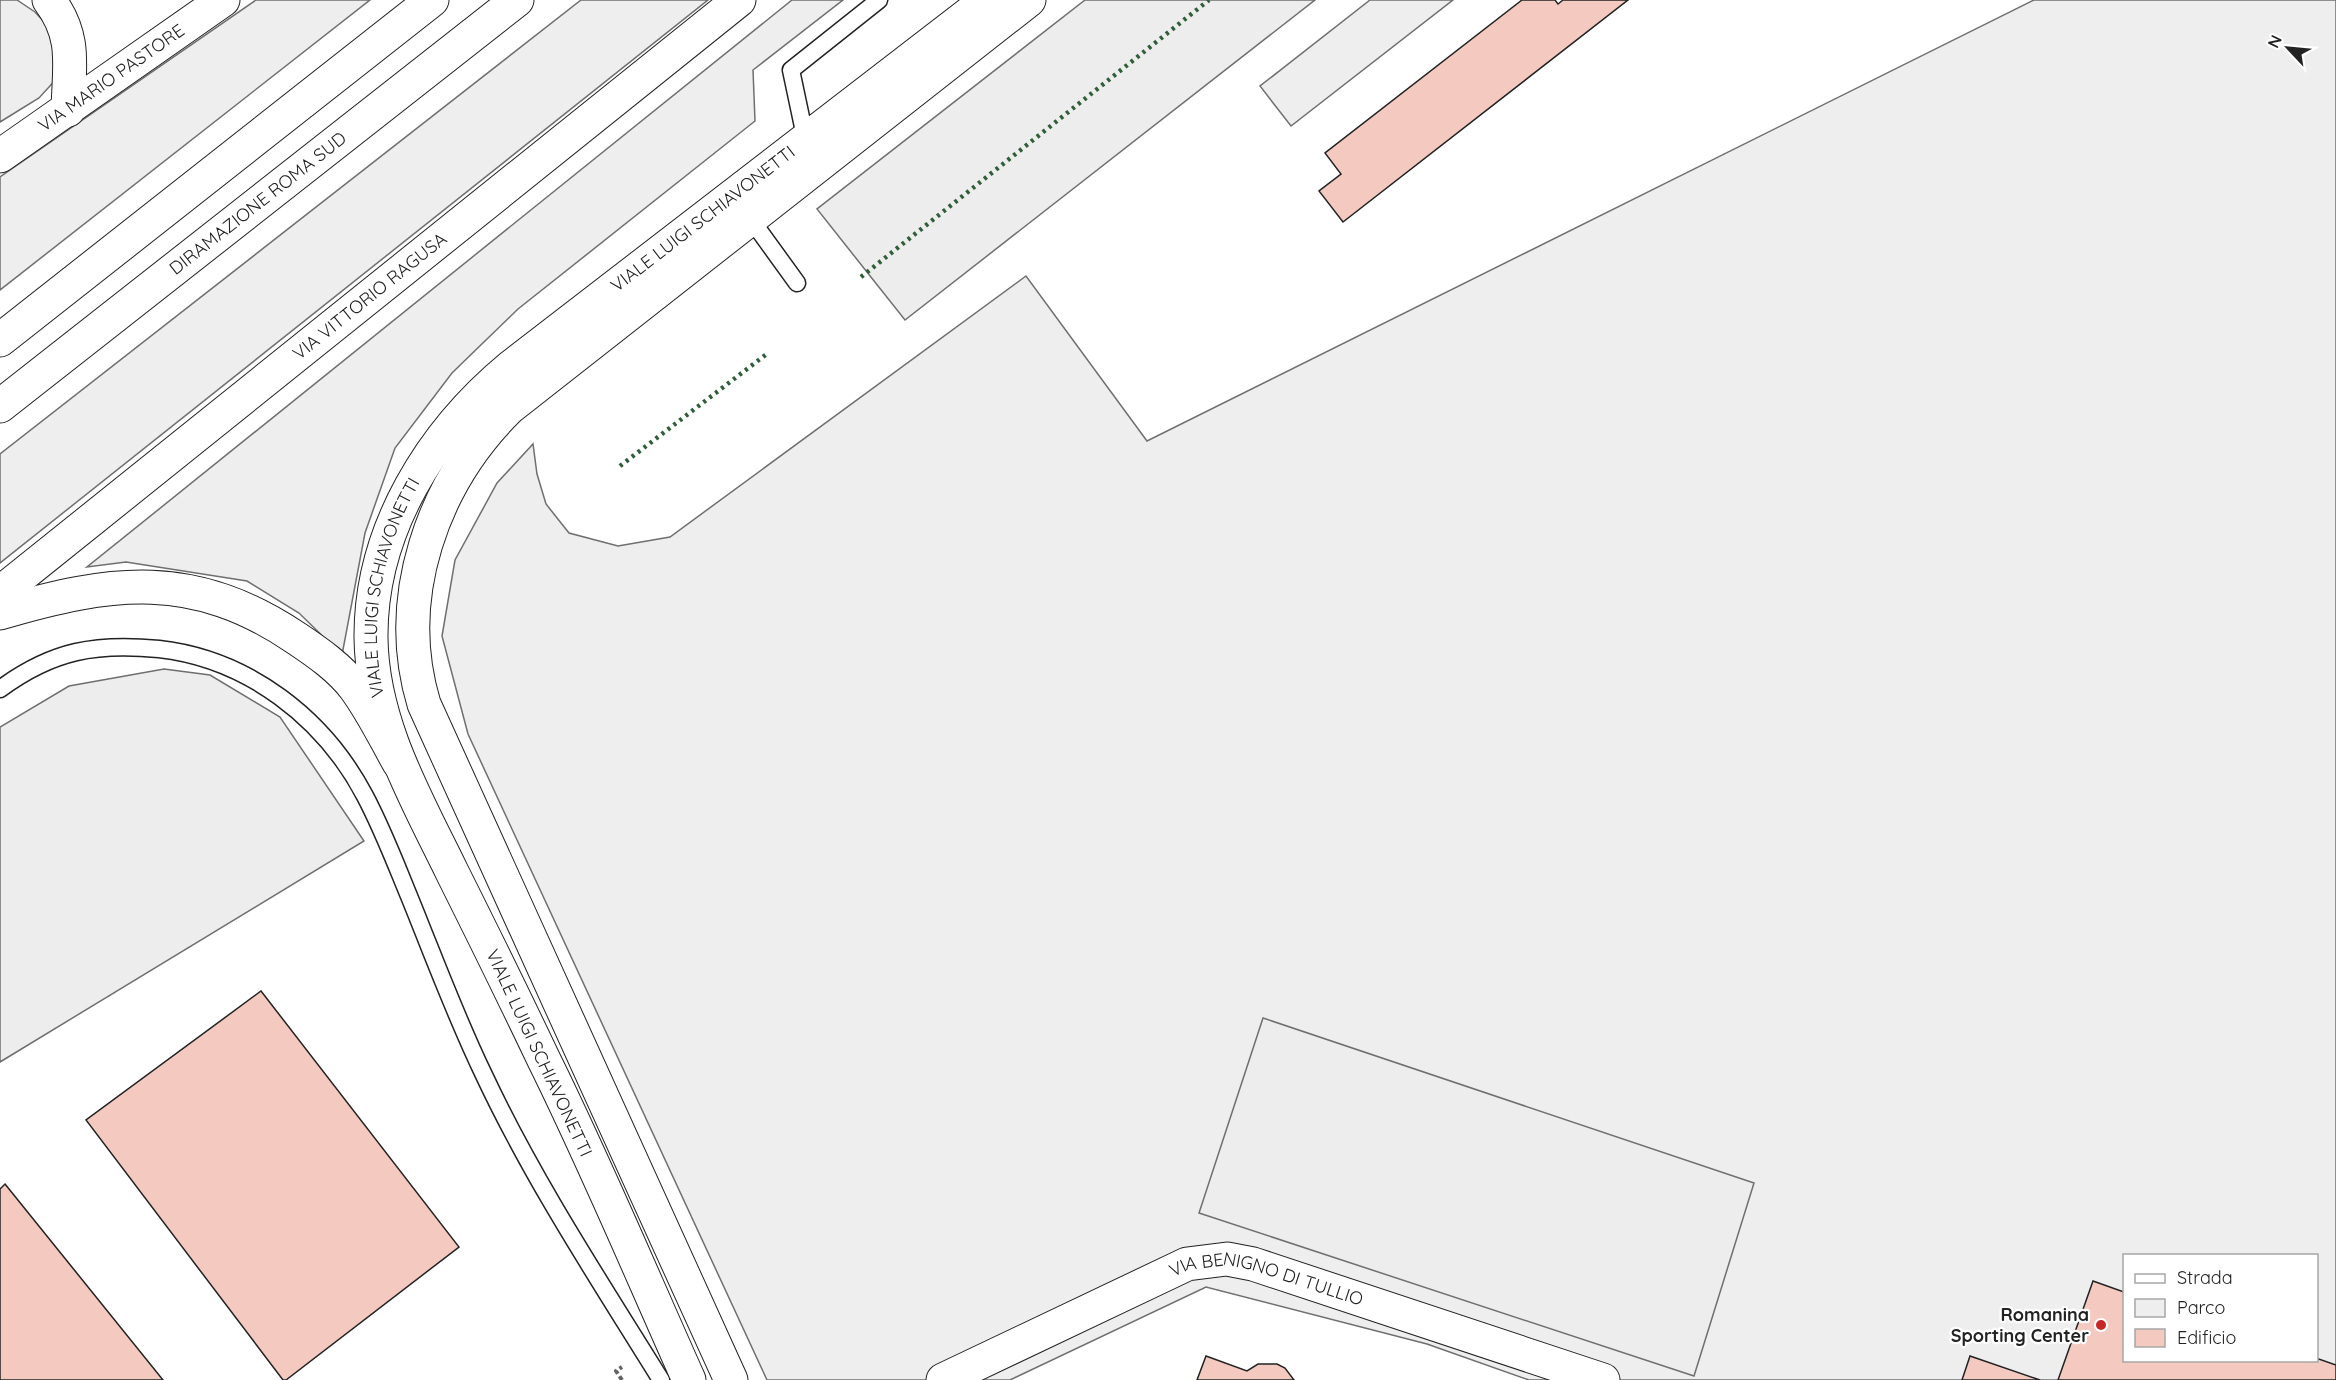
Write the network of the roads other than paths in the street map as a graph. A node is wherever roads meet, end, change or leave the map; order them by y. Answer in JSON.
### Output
{"nodes":[{"id":1,"x":49,"y":0,"type":"edge"},
{"id":2,"x":223,"y":0,"type":"edge"},
{"id":3,"x":432,"y":0,"type":"edge"},
{"id":4,"x":517,"y":0,"type":"edge"},
{"id":5,"x":739,"y":0,"type":"edge"},
{"id":6,"x":879,"y":0,"type":"edge"},
{"id":7,"x":987,"y":0,"type":"edge"},
{"id":8,"x":1029,"y":0,"type":"edge"},
{"id":9,"x":68,"y":110,"type":"junction"},
{"id":10,"x":806,"y":141,"type":"junction"},
{"id":11,"x":0,"y":156,"type":"edge"},
{"id":12,"x":750,"y":218,"type":"junction"},
{"id":13,"x":797,"y":283,"type":"dead end"},
{"id":14,"x":0,"y":340,"type":"edge"},
{"id":15,"x":0,"y":406,"type":"edge"},
{"id":16,"x":0,"y":593,"type":"edge"},
{"id":17,"x":0,"y":613,"type":"edge"},
{"id":18,"x":0,"y":689,"type":"edge"},
{"id":19,"x":399,"y":763,"type":"junction"},
{"id":20,"x":662,"y":1380,"type":"edge"},
{"id":21,"x":689,"y":1380,"type":"edge"},
{"id":22,"x":731,"y":1380,"type":"edge"},
{"id":23,"x":943,"y":1380,"type":"edge"},
{"id":24,"x":1603,"y":1380,"type":"edge"}],
"edges":[{"from":1,"to":9,"type":"main road"},
{"from":2,"to":9,"type":"main road","name":"VIA MARIO PASTORE"},
{"from":3,"to":14,"type":"main road"},
{"from":4,"to":15,"type":"main road","name":"DIRAMAZIONE ROMA SUD"},
{"from":5,"to":16,"type":"main road","name":"VIA VITTORIO RAGUSA"},
{"from":6,"to":10,"type":"lane"},
{"from":7,"to":10,"type":"main road","name":"VIALE LUIGI SCHIAVONETTI"},
{"from":8,"to":12,"type":"main road","name":"VIALE LUIGI SCHIAVONETTI"},
{"from":9,"to":11,"type":"main road","name":"VIA MARIO PASTORE"},
{"from":10,"to":19,"type":"main road","name":"VIALE LUIGI SCHIAVONETTI"},
{"from":12,"to":13,"type":"lane"},
{"from":12,"to":22,"type":"main road","name":"VIALE LUIGI SCHIAVONETTI"},
{"from":17,"to":19,"type":"main road"},
{"from":18,"to":20,"type":"lane"},
{"from":19,"to":21,"type":"main road","name":"VIALE LUIGI SCHIAVONETTI"},
{"from":23,"to":24,"type":"main road","name":"VIA BENIGNO DI TULLIO"}]}
